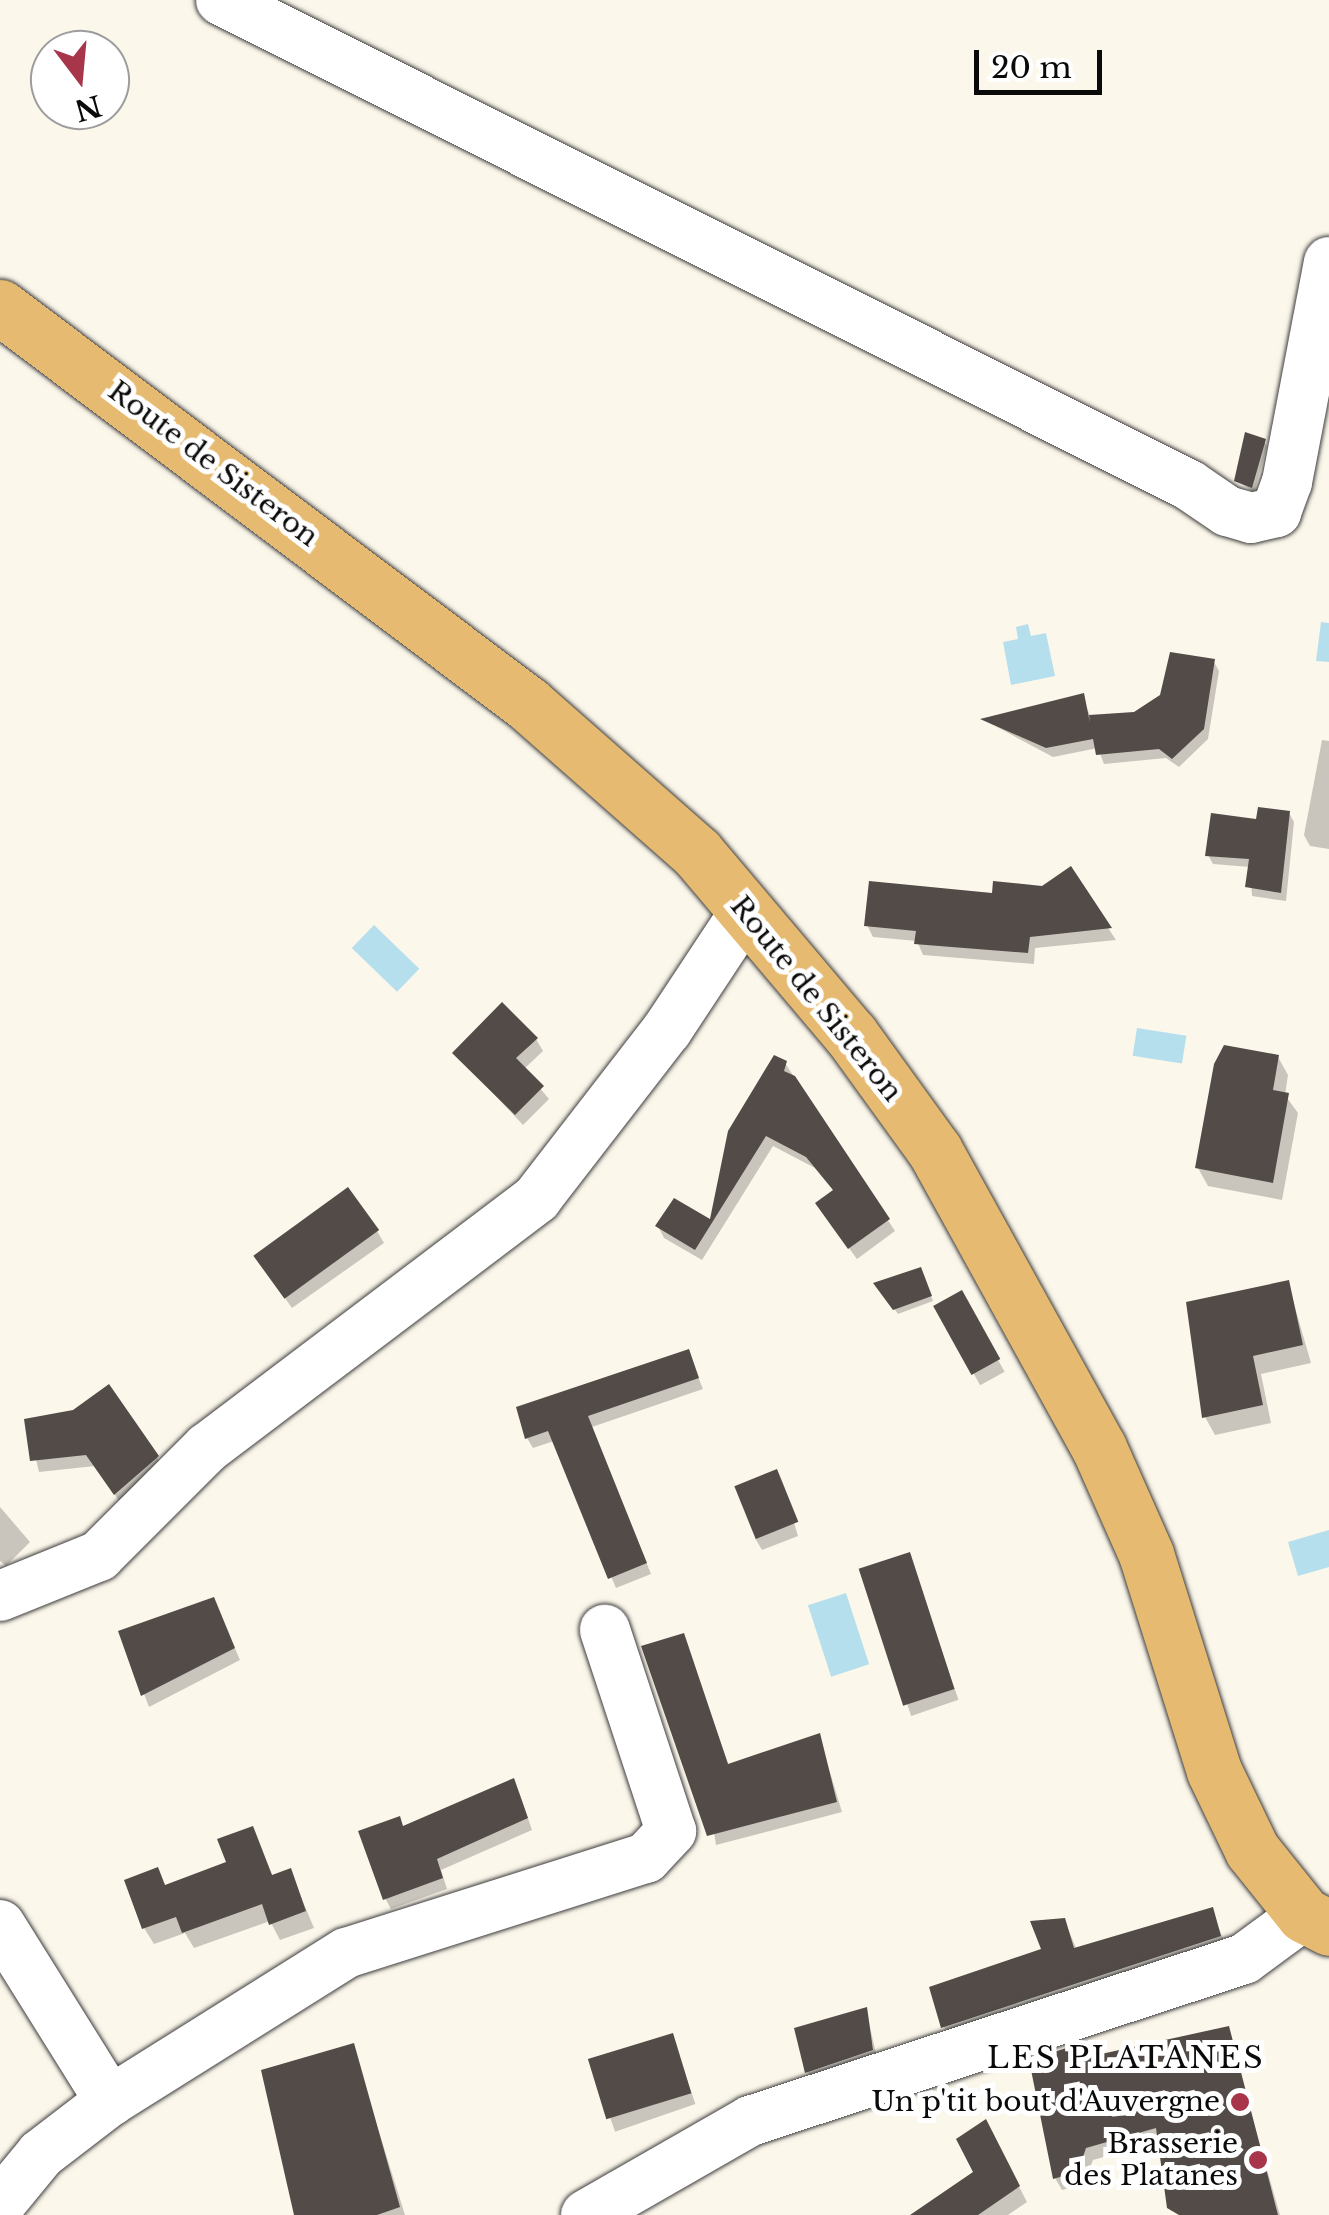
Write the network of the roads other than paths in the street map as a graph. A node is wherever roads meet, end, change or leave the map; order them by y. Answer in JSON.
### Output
{"nodes":[{"id":1,"x":221,"y":0,"type":"edge"},
{"id":2,"x":1329,"y":262,"type":"edge"},
{"id":3,"x":0,"y":307,"type":"edge"},
{"id":4,"x":746,"y":910,"type":"junction"},
{"id":5,"x":0,"y":1596,"type":"edge"},
{"id":6,"x":605,"y":1630,"type":"dead end"},
{"id":7,"x":1316,"y":1922,"type":"edge"},
{"id":8,"x":0,"y":1925,"type":"edge"},
{"id":9,"x":110,"y":2101,"type":"junction"},
{"id":10,"x":0,"y":2204,"type":"edge"},
{"id":11,"x":586,"y":2215,"type":"edge"}],
"edges":[{"from":1,"to":2,"type":"street"},
{"from":3,"to":4,"type":"main road","name":"Route de Sisteron"},
{"from":4,"to":5,"type":"street"},
{"from":4,"to":7,"type":"main road","name":"Route de Sisteron"},
{"from":6,"to":9,"type":"street"},
{"from":7,"to":11,"type":"street"},
{"from":8,"to":9,"type":"street"},
{"from":9,"to":10,"type":"street"}]}
